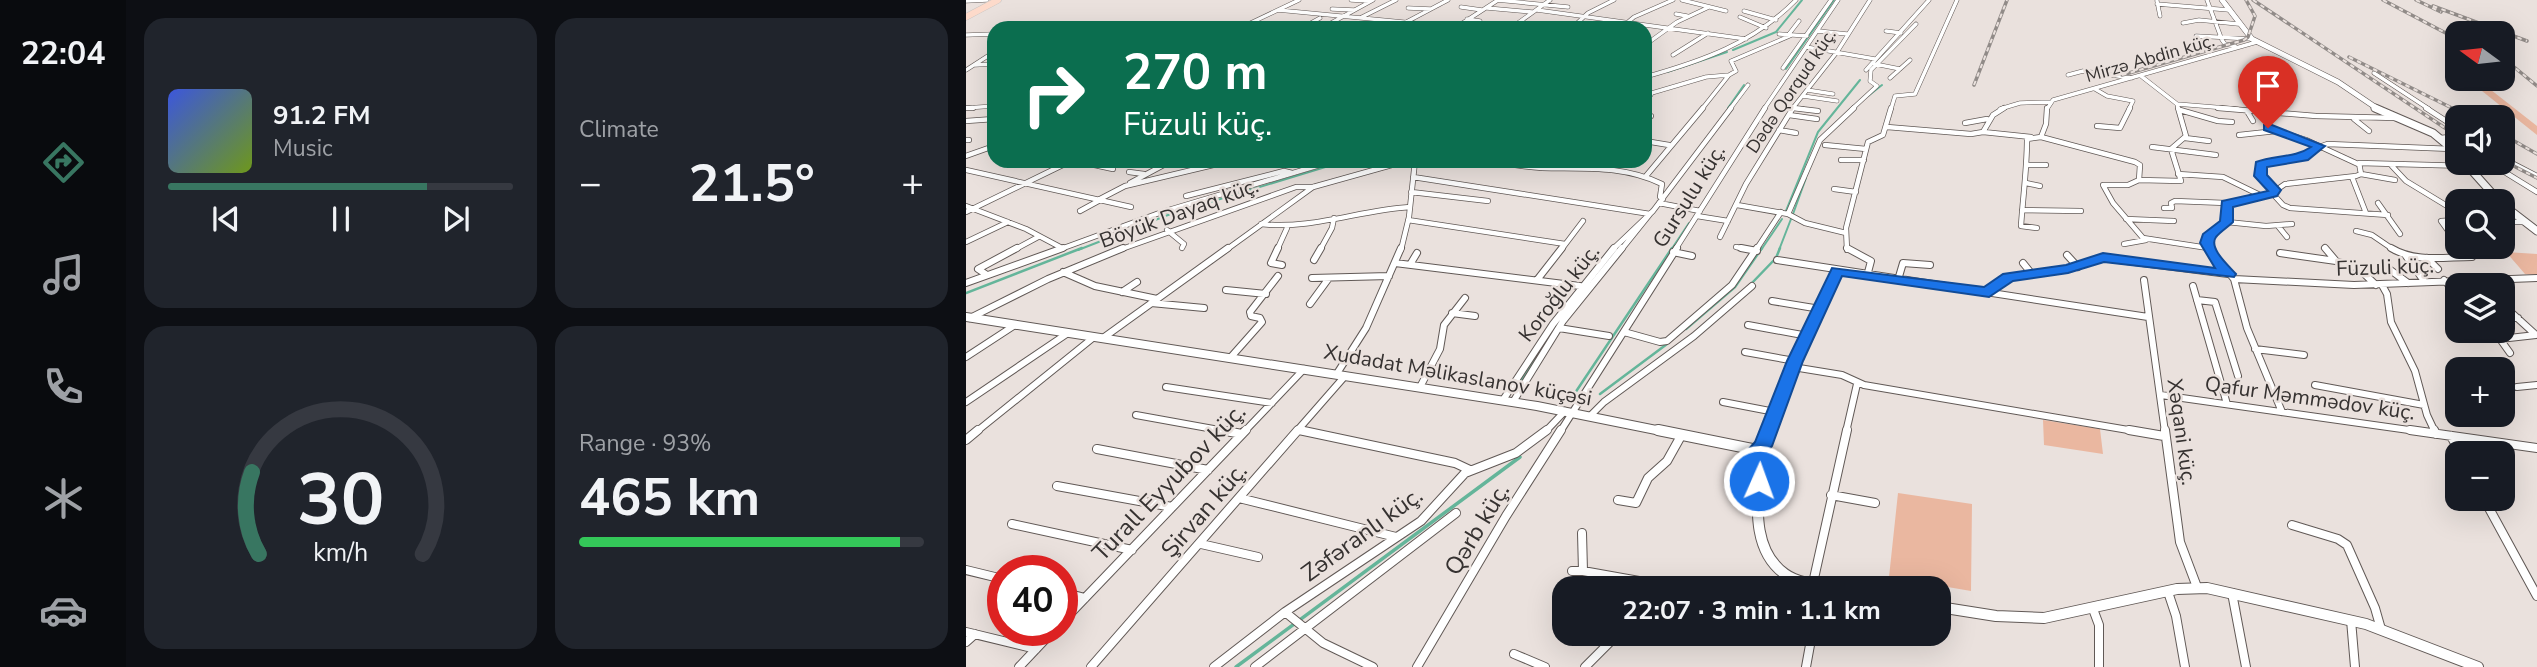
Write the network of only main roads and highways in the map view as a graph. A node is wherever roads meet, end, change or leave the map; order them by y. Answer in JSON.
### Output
{"nodes":[{"id":1,"x":998,"y":0,"type":"edge"},
{"id":2,"x":2222,"y":0,"type":"edge"},
{"id":3,"x":966,"y":17,"type":"edge"},
{"id":4,"x":2445,"y":141,"type":"edge"},
{"id":5,"x":2476,"y":175,"type":"edge"},
{"id":6,"x":2488,"y":189,"type":"edge"},
{"id":7,"x":2515,"y":214,"type":"edge"},
{"id":8,"x":2537,"y":231,"type":"edge"}],
"edges":[{"from":1,"to":3,"type":"main road"},
{"from":2,"to":4,"type":"main road"},
{"from":5,"to":6,"type":"main road"},
{"from":7,"to":8,"type":"main road"}]}
